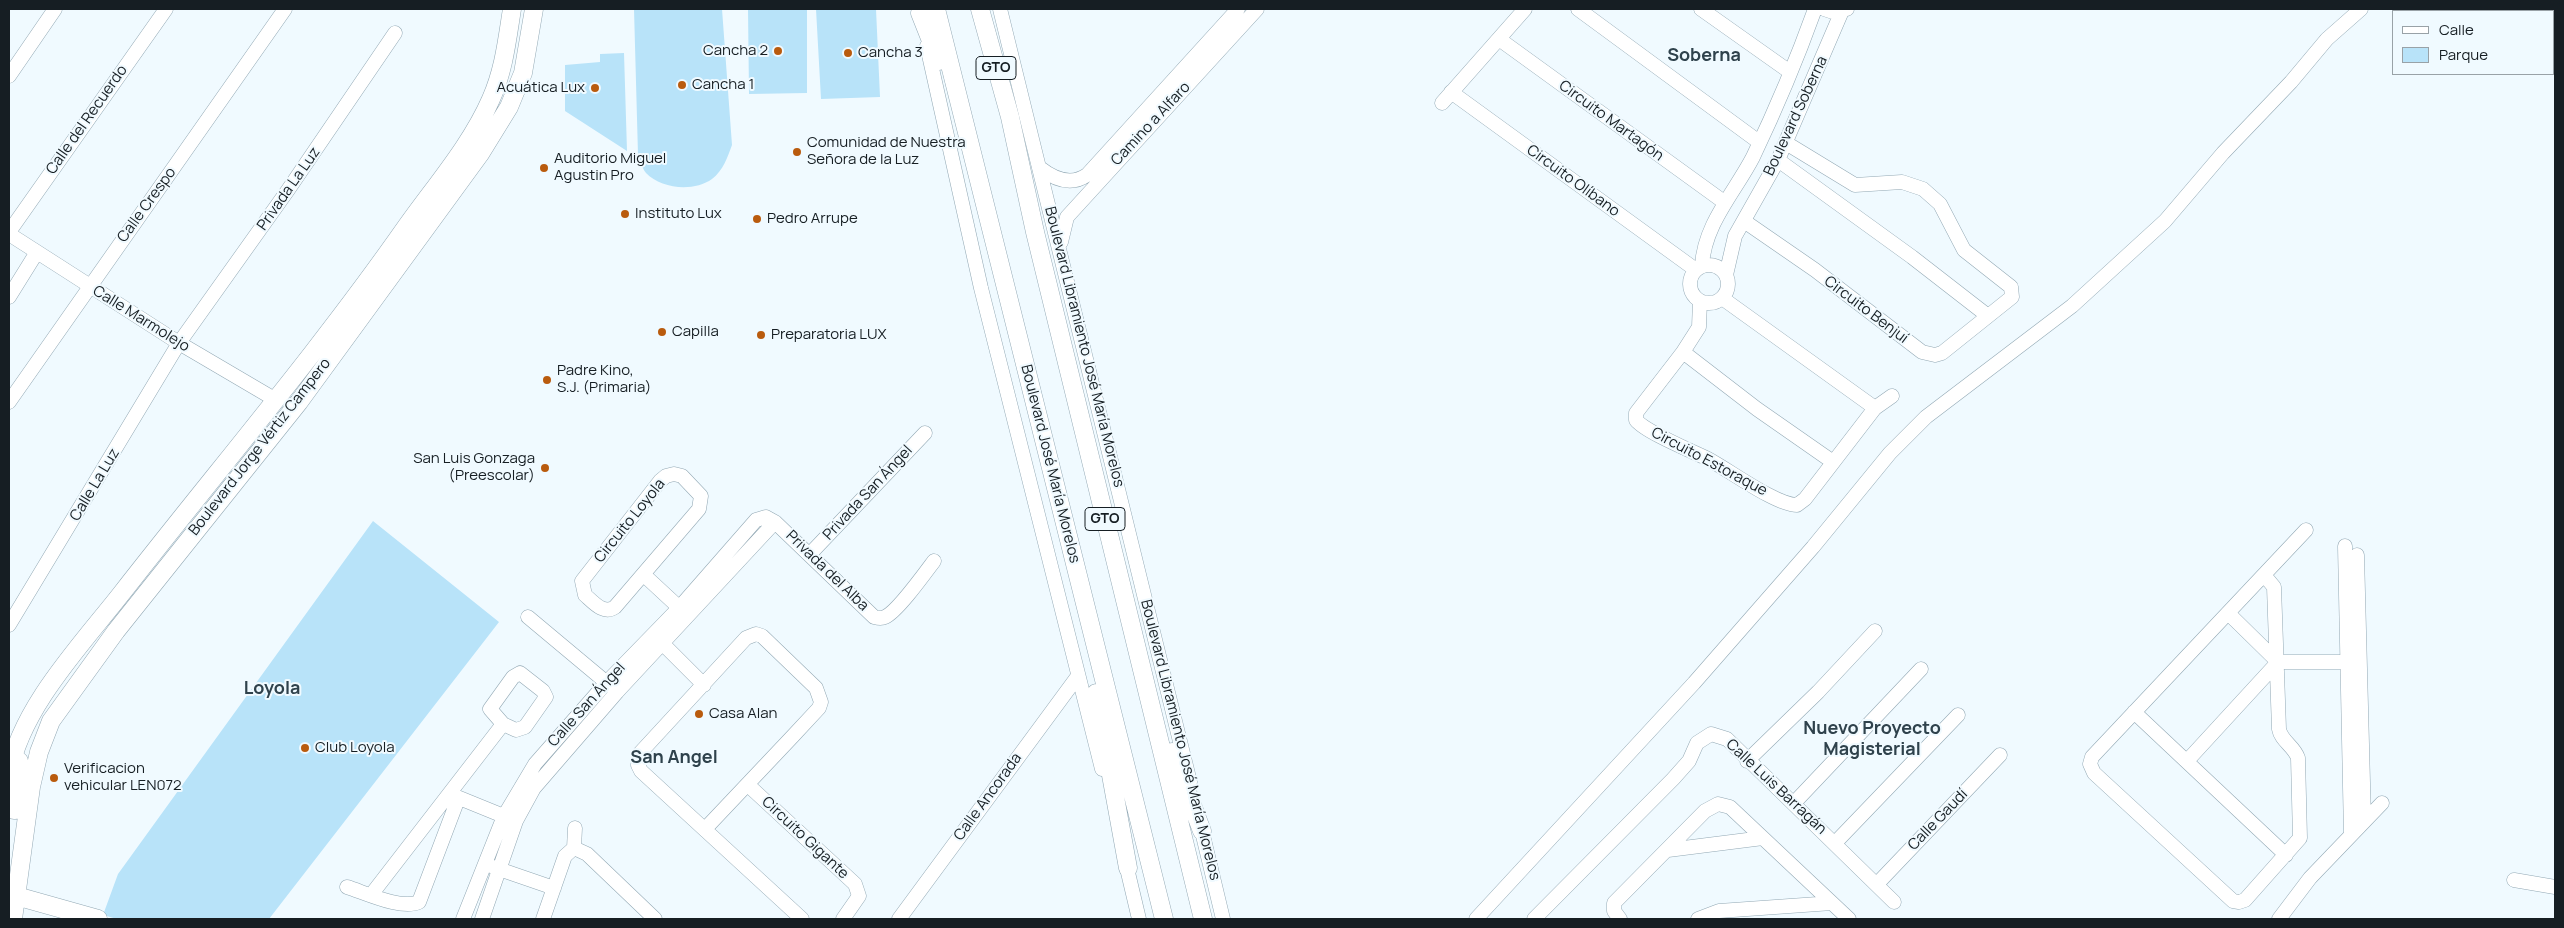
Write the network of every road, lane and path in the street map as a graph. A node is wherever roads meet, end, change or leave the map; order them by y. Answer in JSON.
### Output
{"nodes":[{"id":1,"x":55,"y":9,"type":"edge"},
{"id":2,"x":166,"y":9,"type":"edge"},
{"id":3,"x":285,"y":9,"type":"edge"},
{"id":4,"x":512,"y":9,"type":"edge"},
{"id":5,"x":534,"y":9,"type":"edge"},
{"id":6,"x":1000,"y":9,"type":"edge"},
{"id":7,"x":1238,"y":9,"type":"edge"},
{"id":8,"x":1257,"y":9,"type":"edge"},
{"id":9,"x":1525,"y":9,"type":"edge"},
{"id":10,"x":1578,"y":9,"type":"edge"},
{"id":11,"x":1701,"y":9,"type":"edge"},
{"id":12,"x":1815,"y":9,"type":"edge"},
{"id":13,"x":1824,"y":9,"type":"edge"},
{"id":14,"x":2361,"y":9,"type":"edge"},
{"id":15,"x":925,"y":10,"type":"edge"},
{"id":16,"x":1844,"y":10,"type":"edge"},
{"id":17,"x":984,"y":12,"type":"edge"},
{"id":18,"x":396,"y":33,"type":"dead end"},
{"id":19,"x":1498,"y":39,"type":"junction"},
{"id":20,"x":1790,"y":72,"type":"junction"},
{"id":21,"x":9,"y":76,"type":"edge"},
{"id":22,"x":1451,"y":92,"type":"junction"},
{"id":23,"x":1442,"y":103,"type":"dead end"},
{"id":24,"x":964,"y":120,"type":"junction"},
{"id":25,"x":1759,"y":142,"type":"junction"},
{"id":26,"x":1786,"y":143,"type":"junction"},
{"id":27,"x":1752,"y":159,"type":"junction"},
{"id":28,"x":1775,"y":165,"type":"junction"},
{"id":29,"x":1040,"y":168,"type":"junction"},
{"id":30,"x":1724,"y":202,"type":"junction"},
{"id":31,"x":1744,"y":221,"type":"junction"},
{"id":32,"x":9,"y":233,"type":"edge"},
{"id":33,"x":1060,"y":248,"type":"junction"},
{"id":34,"x":37,"y":252,"type":"junction"},
{"id":35,"x":1699,"y":268,"type":"junction"},
{"id":36,"x":1726,"y":275,"type":"junction"},
{"id":37,"x":89,"y":286,"type":"junction"},
{"id":38,"x":9,"y":297,"type":"edge"},
{"id":39,"x":1722,"y":298,"type":"junction"},
{"id":40,"x":1700,"y":301,"type":"junction"},
{"id":41,"x":1988,"y":316,"type":"junction"},
{"id":42,"x":180,"y":344,"type":"junction"},
{"id":43,"x":1683,"y":352,"type":"junction"},
{"id":44,"x":1892,"y":396,"type":"dead end"},
{"id":45,"x":276,"y":400,"type":"junction"},
{"id":46,"x":9,"y":402,"type":"edge"},
{"id":47,"x":1875,"y":408,"type":"junction"},
{"id":48,"x":924,"y":433,"type":"dead end"},
{"id":49,"x":1833,"y":462,"type":"junction"},
{"id":50,"x":756,"y":520,"type":"joint"},
{"id":51,"x":775,"y":522,"type":"junction"},
{"id":52,"x":2306,"y":530,"type":"dead end"},
{"id":53,"x":2345,"y":546,"type":"dead end"},
{"id":54,"x":810,"y":554,"type":"junction"},
{"id":55,"x":2357,"y":555,"type":"dead end"},
{"id":56,"x":934,"y":561,"type":"dead end"},
{"id":57,"x":644,"y":575,"type":"junction"},
{"id":58,"x":2264,"y":575,"type":"junction"},
{"id":59,"x":683,"y":612,"type":"junction"},
{"id":60,"x":2228,"y":613,"type":"junction"},
{"id":61,"x":528,"y":617,"type":"dead end"},
{"id":62,"x":9,"y":625,"type":"edge"},
{"id":63,"x":1092,"y":631,"type":"junction"},
{"id":64,"x":1875,"y":631,"type":"dead end"},
{"id":65,"x":658,"y":639,"type":"junction"},
{"id":66,"x":2278,"y":662,"type":"junction"},
{"id":67,"x":2354,"y":662,"type":"junction"},
{"id":68,"x":1921,"y":669,"type":"dead end"},
{"id":69,"x":1078,"y":676,"type":"junction"},
{"id":70,"x":1144,"y":678,"type":"junction"},
{"id":71,"x":606,"y":682,"type":"junction"},
{"id":72,"x":704,"y":685,"type":"junction"},
{"id":73,"x":617,"y":692,"type":"junction"},
{"id":74,"x":38,"y":704,"type":"junction"},
{"id":75,"x":2134,"y":712,"type":"junction"},
{"id":76,"x":1958,"y":715,"type":"dead end"},
{"id":77,"x":503,"y":724,"type":"dead end"},
{"id":78,"x":2356,"y":752,"type":"junction"},
{"id":79,"x":2000,"y":755,"type":"dead end"},
{"id":80,"x":1747,"y":761,"type":"junction"},
{"id":81,"x":2187,"y":761,"type":"junction"},
{"id":82,"x":9,"y":774,"type":"edge"},
{"id":83,"x":748,"y":785,"type":"junction"},
{"id":84,"x":31,"y":787,"type":"junction"},
{"id":85,"x":453,"y":796,"type":"junction"},
{"id":86,"x":1794,"y":803,"type":"junction"},
{"id":87,"x":2382,"y":803,"type":"dead end"},
{"id":88,"x":510,"y":818,"type":"junction"},
{"id":89,"x":2364,"y":821,"type":"junction"},
{"id":90,"x":575,"y":828,"type":"dead end"},
{"id":91,"x":704,"y":829,"type":"junction"},
{"id":92,"x":1202,"y":831,"type":"junction"},
{"id":93,"x":2352,"y":834,"type":"junction"},
{"id":94,"x":1763,"y":838,"type":"junction"},
{"id":95,"x":1835,"y":843,"type":"junction"},
{"id":96,"x":574,"y":848,"type":"junction"},
{"id":97,"x":1668,"y":850,"type":"junction"},
{"id":98,"x":2286,"y":855,"type":"junction"},
{"id":99,"x":485,"y":864,"type":"junction"},
{"id":100,"x":21,"y":866,"type":"junction"},
{"id":101,"x":1128,"y":868,"type":"junction"},
{"id":102,"x":500,"y":869,"type":"junction"},
{"id":103,"x":2514,"y":880,"type":"dead end"},
{"id":104,"x":1877,"y":884,"type":"junction"},
{"id":105,"x":2555,"y":887,"type":"edge"},
{"id":106,"x":347,"y":888,"type":"dead end"},
{"id":107,"x":554,"y":888,"type":"junction"},
{"id":108,"x":371,"y":894,"type":"junction"},
{"id":109,"x":13,"y":895,"type":"edge"},
{"id":110,"x":1894,"y":902,"type":"dead end"},
{"id":111,"x":1832,"y":903,"type":"junction"},
{"id":112,"x":60,"y":908,"type":"junction"},
{"id":113,"x":638,"y":913,"type":"edge"},
{"id":114,"x":13,"y":919,"type":"edge"},
{"id":115,"x":98,"y":919,"type":"edge"},
{"id":116,"x":464,"y":919,"type":"edge"},
{"id":117,"x":482,"y":919,"type":"edge"},
{"id":118,"x":543,"y":919,"type":"edge"},
{"id":119,"x":655,"y":919,"type":"edge"},
{"id":120,"x":802,"y":919,"type":"edge"},
{"id":121,"x":843,"y":919,"type":"edge"},
{"id":122,"x":899,"y":919,"type":"edge"},
{"id":123,"x":1139,"y":919,"type":"edge"},
{"id":124,"x":1164,"y":919,"type":"edge"},
{"id":125,"x":1203,"y":919,"type":"edge"},
{"id":126,"x":1223,"y":919,"type":"edge"},
{"id":127,"x":1476,"y":919,"type":"edge"},
{"id":128,"x":1534,"y":919,"type":"edge"},
{"id":129,"x":1620,"y":919,"type":"edge"},
{"id":130,"x":1698,"y":919,"type":"edge"},
{"id":131,"x":1849,"y":919,"type":"edge"},
{"id":132,"x":2280,"y":919,"type":"edge"}],
"edges":[{"from":1,"to":21,"type":"street"},
{"from":2,"to":32,"type":"street","name":"Calle del Recuerdo"},
{"from":3,"to":37,"type":"street","name":"Calle Crespo"},
{"from":4,"to":45,"type":"main road","name":"Boulevard Jorge Vértiz Campero"},
{"from":5,"to":84,"type":"main road","name":"Boulevard Jorge Vértiz Campero"},
{"from":6,"to":29,"type":"street","name":"Boulevard Libramiento José María Morelos"},
{"from":7,"to":29,"type":"street","name":"Camino a Alfaro"},
{"from":8,"to":33,"type":"street","name":"Camino a Alfaro"},
{"from":9,"to":19,"type":"street"},
{"from":10,"to":25,"type":"street"},
{"from":11,"to":20,"type":"street"},
{"from":12,"to":20,"type":"street","name":"Boulevard Soberna"},
{"from":13,"to":16,"type":"street"},
{"from":14,"to":127,"type":"street"},
{"from":15,"to":24,"type":"main road"},
{"from":15,"to":24,"type":"main road","name":"Boulevard José María Morelos","number":"GTO"},
{"from":15,"to":69,"type":"street"},
{"from":16,"to":26,"type":"street","name":"Boulevard Soberna"},
{"from":17,"to":70,"type":"main road","number":"GTO"},
{"from":18,"to":42,"type":"street","name":"Privada La Luz"},
{"from":19,"to":22,"type":"street"},
{"from":19,"to":30,"type":"street","name":"Circuito Martagón"},
{"from":20,"to":25,"type":"street","name":"Boulevard Soberna"},
{"from":22,"to":23,"type":"street"},
{"from":22,"to":35,"type":"street","name":"Circuito Olíbano"},
{"from":24,"to":63,"type":"main road","name":"Boulevard José María Morelos","number":"GTO"},
{"from":25,"to":27,"type":"street","name":"Boulevard Soberna"},
{"from":26,"to":28,"type":"street","name":"Boulevard Soberna"},
{"from":26,"to":41,"type":"street","name":"Circuito Benjuí"},
{"from":27,"to":28,"type":"street"},
{"from":27,"to":30,"type":"street","name":"Boulevard Soberna"},
{"from":28,"to":31,"type":"street","name":"Boulevard Soberna"},
{"from":28,"to":41,"type":"street"},
{"from":29,"to":33,"type":"street","name":"Boulevard Libramiento José María Morelos"},
{"from":30,"to":35,"type":"street","name":"Boulevard Soberna"},
{"from":31,"to":36,"type":"street","name":"Boulevard Soberna"},
{"from":31,"to":41,"type":"street","name":"Circuito Benjuí"},
{"from":32,"to":34,"type":"street","name":"Calle Marmolejo"},
{"from":33,"to":92,"type":"street","name":"Boulevard Libramiento José María Morelos"},
{"from":34,"to":37,"type":"street","name":"Calle Marmolejo"},
{"from":34,"to":38,"type":"street"},
{"from":35,"to":36,"type":"street"},
{"from":35,"to":40,"type":"street"},
{"from":36,"to":39,"type":"street"},
{"from":37,"to":42,"type":"street","name":"Calle Marmolejo"},
{"from":37,"to":46,"type":"street","name":"Calle Crespo"},
{"from":39,"to":40,"type":"street"},
{"from":39,"to":47,"type":"street"},
{"from":40,"to":43,"type":"street","name":"Circuito Estoraque"},
{"from":42,"to":45,"type":"street","name":"Calle Marmolejo"},
{"from":42,"to":62,"type":"street","name":"Calle La Luz"},
{"from":43,"to":49,"type":"street"},
{"from":43,"to":49,"type":"street","name":"Circuito Estoraque"},
{"from":44,"to":47,"type":"street","name":"Circuito Estoraque"},
{"from":45,"to":74,"type":"main road","name":"Boulevard Jorge Vértiz Campero"},
{"from":47,"to":49,"type":"street","name":"Circuito Estoraque"},
{"from":48,"to":54,"type":"street","name":"Privada San Ángel"},
{"from":50,"to":51,"type":"street","name":"Privada del Alba"},
{"from":50,"to":59,"type":"street","name":"Calle San Ángel"},
{"from":51,"to":54,"type":"street","name":"Privada del Alba"},
{"from":51,"to":59,"type":"street","name":"Calle San Ángel"},
{"from":52,"to":58,"type":"street"},
{"from":53,"to":67,"type":"street"},
{"from":54,"to":56,"type":"street","name":"Privada del Alba"},
{"from":55,"to":67,"type":"street"},
{"from":57,"to":57,"type":"street","name":"Circuito Loyola"},
{"from":57,"to":59,"type":"street"},
{"from":58,"to":60,"type":"street"},
{"from":58,"to":66,"type":"street"},
{"from":59,"to":65,"type":"street","name":"Calle San Ángel"},
{"from":60,"to":66,"type":"street"},
{"from":60,"to":75,"type":"street"},
{"from":61,"to":71,"type":"street"},
{"from":63,"to":101,"type":"main road"},
{"from":63,"to":124,"type":"main road","name":"Boulevard José María Morelos","number":"GTO"},
{"from":64,"to":80,"type":"street"},
{"from":65,"to":71,"type":"street","name":"Calle San Ángel"},
{"from":65,"to":72,"type":"street"},
{"from":65,"to":73,"type":"street","name":"Calle San Ángel"},
{"from":66,"to":67,"type":"street"},
{"from":66,"to":81,"type":"street"},
{"from":66,"to":98,"type":"street"},
{"from":67,"to":78,"type":"street"},
{"from":68,"to":86,"type":"street"},
{"from":69,"to":101,"type":"street"},
{"from":69,"to":122,"type":"street","name":"Calle Ancorada"},
{"from":70,"to":92,"type":"main road"},
{"from":70,"to":125,"type":"main road","number":"GTO"},
{"from":71,"to":73,"type":"street"},
{"from":71,"to":88,"type":"street","name":"Calle San Ángel"},
{"from":72,"to":83,"type":"street","name":"Circuito Gigante"},
{"from":72,"to":91,"type":"street","name":"Circuito Gigante"},
{"from":73,"to":88,"type":"street","name":"Calle San Ángel"},
{"from":74,"to":82,"type":"main road","name":"Boulevard Jorge Vértiz Campero"},
{"from":74,"to":84,"type":"main road"},
{"from":75,"to":81,"type":"street"},
{"from":75,"to":98,"type":"street"},
{"from":76,"to":95,"type":"street"},
{"from":77,"to":85,"type":"street"},
{"from":78,"to":89,"type":"street"},
{"from":78,"to":93,"type":"street"},
{"from":79,"to":104,"type":"street","name":"Calle Gaudí"},
{"from":80,"to":86,"type":"street","name":"Calle Luis Barragán"},
{"from":80,"to":128,"type":"street","name":"Calle Luis Barragán"},
{"from":81,"to":98,"type":"street"},
{"from":83,"to":91,"type":"street","name":"Circuito Gigante"},
{"from":83,"to":121,"type":"street","name":"Circuito Gigante"},
{"from":84,"to":100,"type":"main road","name":"Boulevard Jorge Vértiz Campero"},
{"from":85,"to":88,"type":"street"},
{"from":85,"to":108,"type":"street"},
{"from":85,"to":108,"type":"street"},
{"from":86,"to":95,"type":"street","name":"Calle Luis Barragán"},
{"from":87,"to":89,"type":"street"},
{"from":88,"to":99,"type":"street","name":"Calle San Ángel"},
{"from":88,"to":102,"type":"street","name":"Calle San Ángel"},
{"from":89,"to":93,"type":"street"},
{"from":90,"to":96,"type":"street"},
{"from":91,"to":120,"type":"street","name":"Circuito Gigante"},
{"from":92,"to":126,"type":"street","name":"Boulevard Libramiento José María Morelos"},
{"from":93,"to":132,"type":"street"},
{"from":94,"to":97,"type":"street"},
{"from":94,"to":97,"type":"street"},
{"from":94,"to":111,"type":"street"},
{"from":95,"to":104,"type":"street","name":"Calle Luis Barragán"},
{"from":96,"to":107,"type":"street"},
{"from":96,"to":113,"type":"street"},
{"from":97,"to":129,"type":"street"},
{"from":99,"to":102,"type":"street"},
{"from":99,"to":116,"type":"street","name":"Calle San Ángel"},
{"from":100,"to":109,"type":"main road","name":"Boulevard Jorge Vértiz Campero"},
{"from":100,"to":112,"type":"main road"},
{"from":101,"to":123,"type":"street"},
{"from":102,"to":107,"type":"street"},
{"from":102,"to":117,"type":"street","name":"Calle San Ángel"},
{"from":103,"to":105,"type":"street"},
{"from":104,"to":110,"type":"street","name":"Calle Luis Barragán"},
{"from":106,"to":108,"type":"street"},
{"from":107,"to":118,"type":"street"},
{"from":109,"to":112,"type":"main road"},
{"from":109,"to":114,"type":"main road","name":"Boulevard Jorge Vértiz Campero"},
{"from":111,"to":130,"type":"street"},
{"from":111,"to":131,"type":"street"},
{"from":112,"to":115,"type":"main road"},
{"from":113,"to":119,"type":"street"}]}
